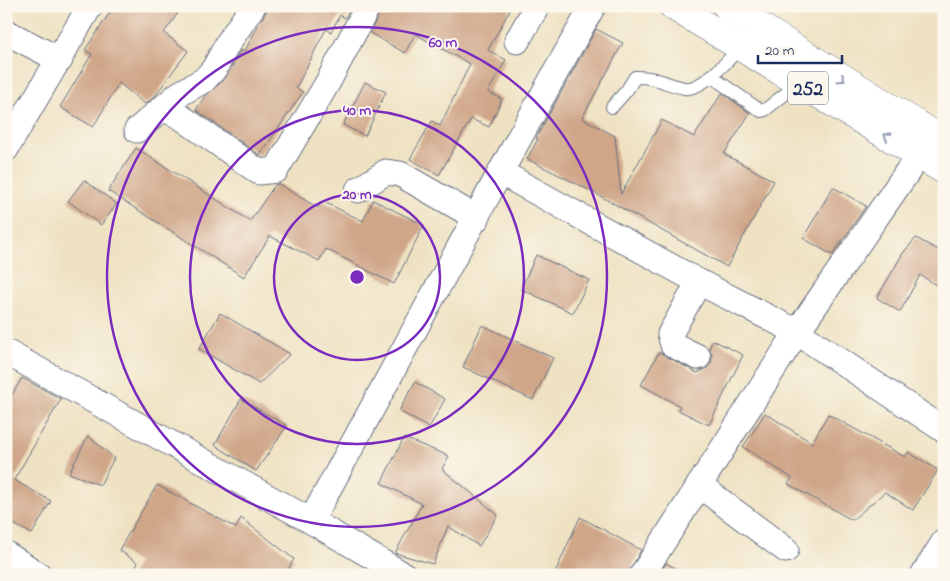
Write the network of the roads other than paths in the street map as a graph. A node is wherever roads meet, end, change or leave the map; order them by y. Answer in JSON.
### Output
{"nodes":[{"id":1,"x":90,"y":6,"type":"edge"},
{"id":2,"x":252,"y":6,"type":"edge"},
{"id":3,"x":368,"y":6,"type":"edge"},
{"id":4,"x":537,"y":6,"type":"edge"},
{"id":5,"x":593,"y":6,"type":"edge"},
{"id":6,"x":673,"y":6,"type":"edge"},
{"id":7,"x":727,"y":6,"type":"edge"},
{"id":8,"x":755,"y":24,"type":"junction"},
{"id":9,"x":6,"y":32,"type":"edge"},
{"id":10,"x":517,"y":42,"type":"dead end"},
{"id":11,"x":740,"y":47,"type":"junction"},
{"id":12,"x":60,"y":60,"type":"junction"},
{"id":13,"x":711,"y":76,"type":"junction"},
{"id":14,"x":799,"y":83,"type":"junction"},
{"id":15,"x":612,"y":107,"type":"dead end"},
{"id":16,"x":163,"y":108,"type":"junction"},
{"id":17,"x":137,"y":130,"type":"dead end"},
{"id":18,"x":932,"y":144,"type":"edge"},
{"id":19,"x":6,"y":148,"type":"edge"},
{"id":20,"x":944,"y":170,"type":"edge"},
{"id":21,"x":500,"y":172,"type":"junction"},
{"id":22,"x":358,"y":190,"type":"dead end"},
{"id":23,"x":477,"y":218,"type":"junction"},
{"id":24,"x":700,"y":282,"type":"junction"},
{"id":25,"x":797,"y":332,"type":"junction"},
{"id":26,"x":6,"y":352,"type":"edge"},
{"id":27,"x":698,"y":357,"type":"dead end"},
{"id":28,"x":944,"y":430,"type":"edge"},
{"id":29,"x":699,"y":485,"type":"junction"},
{"id":30,"x":311,"y":520,"type":"junction"},
{"id":31,"x":944,"y":542,"type":"edge"},
{"id":32,"x":786,"y":550,"type":"dead end"},
{"id":33,"x":6,"y":554,"type":"edge"},
{"id":34,"x":39,"y":575,"type":"edge"},
{"id":35,"x":404,"y":575,"type":"edge"},
{"id":36,"x":642,"y":575,"type":"edge"},
{"id":37,"x":923,"y":575,"type":"edge"}],
"edges":[{"from":1,"to":12,"type":"street"},
{"from":2,"to":16,"type":"street"},
{"from":3,"to":16,"type":"street"},
{"from":4,"to":10,"type":"street"},
{"from":5,"to":21,"type":"street"},
{"from":6,"to":11,"type":"main road","number":"252"},
{"from":7,"to":8,"type":"main road","number":"252"},
{"from":8,"to":11,"type":"lane"},
{"from":8,"to":18,"type":"main road","number":"252","one_way":true},
{"from":9,"to":12,"type":"street"},
{"from":11,"to":13,"type":"lane"},
{"from":11,"to":14,"type":"main road","number":"252"},
{"from":12,"to":19,"type":"street"},
{"from":13,"to":14,"type":"lane"},
{"from":13,"to":15,"type":"lane"},
{"from":18,"to":14,"type":"main road","number":"252","one_way":true},
{"from":16,"to":17,"type":"street"},
{"from":18,"to":20,"type":"main road","number":"252"},
{"from":18,"to":25,"type":"street"},
{"from":21,"to":23,"type":"street"},
{"from":21,"to":24,"type":"street"},
{"from":22,"to":23,"type":"street"},
{"from":23,"to":30,"type":"street"},
{"from":24,"to":25,"type":"street"},
{"from":24,"to":27,"type":"street"},
{"from":25,"to":28,"type":"street"},
{"from":25,"to":29,"type":"street"},
{"from":26,"to":30,"type":"street"},
{"from":29,"to":32,"type":"street"},
{"from":29,"to":36,"type":"street"},
{"from":30,"to":35,"type":"street"},
{"from":31,"to":37,"type":"street"},
{"from":33,"to":34,"type":"street"}]}
